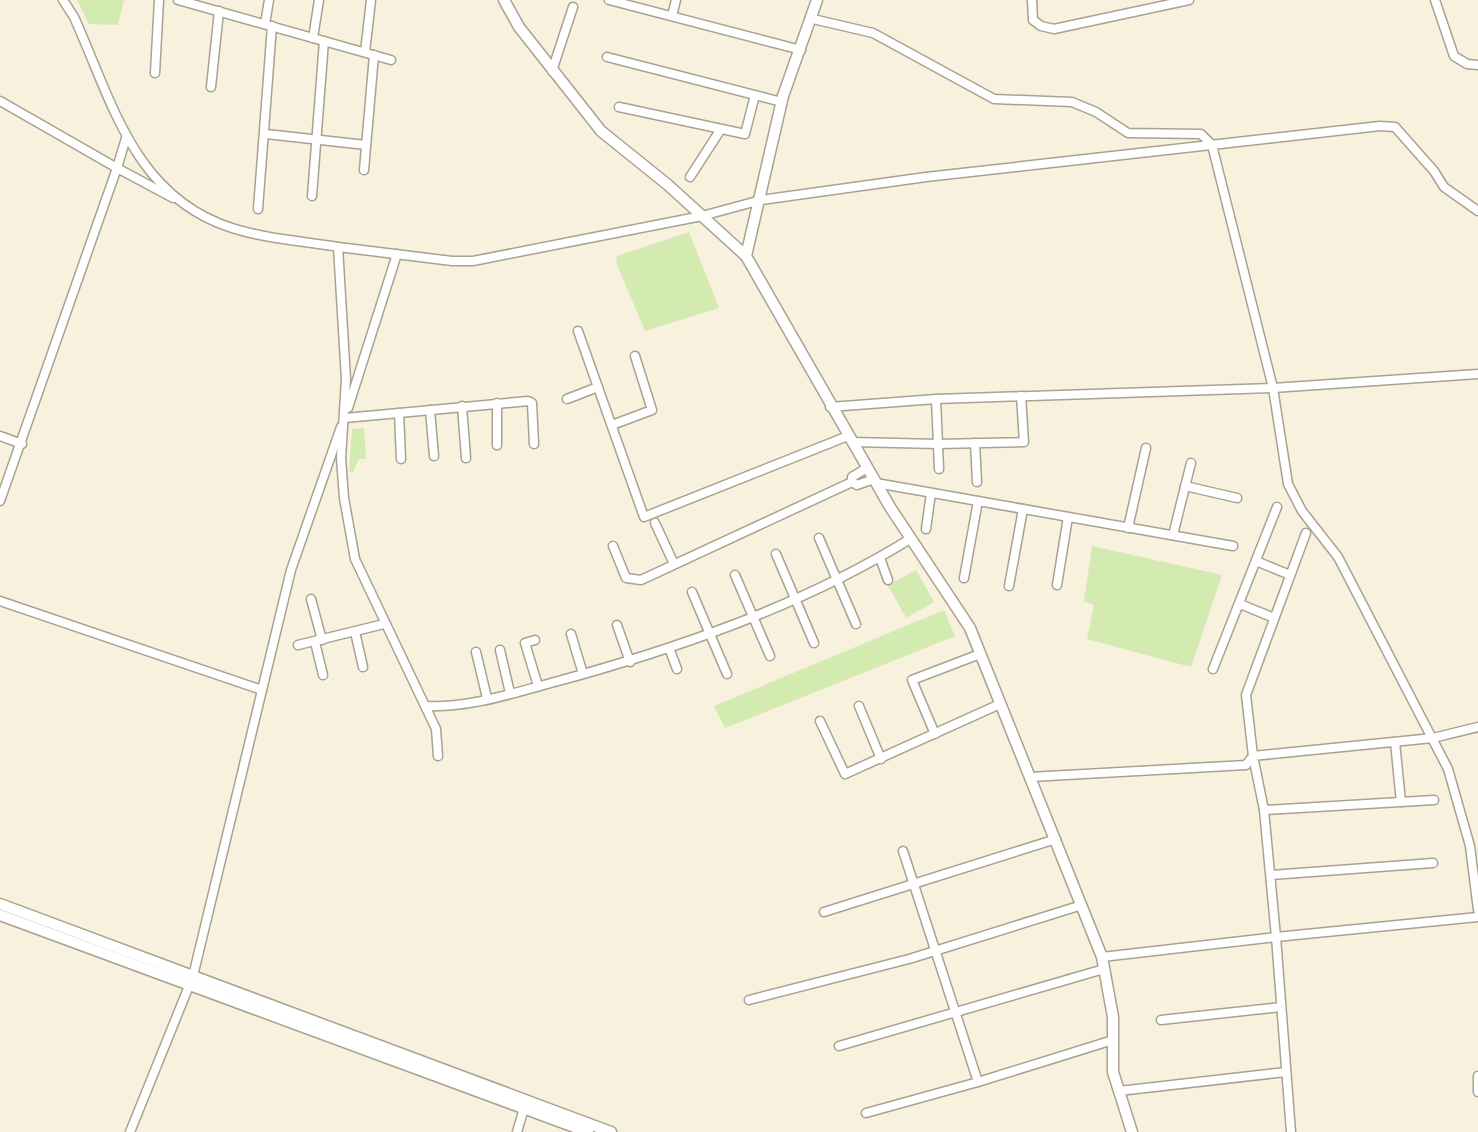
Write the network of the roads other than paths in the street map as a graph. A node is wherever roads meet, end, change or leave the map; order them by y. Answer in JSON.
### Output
{"nodes":[{"id":1,"x":63,"y":0,"type":"edge"},
{"id":2,"x":159,"y":0,"type":"edge"},
{"id":3,"x":177,"y":0,"type":"edge"},
{"id":4,"x":269,"y":0,"type":"edge"},
{"id":5,"x":319,"y":0,"type":"edge"},
{"id":6,"x":372,"y":0,"type":"edge"},
{"id":7,"x":504,"y":0,"type":"edge"},
{"id":8,"x":609,"y":0,"type":"edge"},
{"id":9,"x":676,"y":0,"type":"edge"},
{"id":10,"x":1031,"y":0,"type":"edge"},
{"id":11,"x":1189,"y":0,"type":"edge"},
{"id":12,"x":1436,"y":0,"type":"edge"},
{"id":13,"x":814,"y":1,"type":"edge"},
{"id":14,"x":573,"y":7,"type":"dead end"},
{"id":15,"x":219,"y":12,"type":"junction"},
{"id":16,"x":672,"y":16,"type":"junction"},
{"id":17,"x":813,"y":19,"type":"junction"},
{"id":18,"x":269,"y":25,"type":"junction"},
{"id":19,"x":313,"y":38,"type":"junction"},
{"id":20,"x":324,"y":41,"type":"junction"},
{"id":21,"x":801,"y":50,"type":"junction"},
{"id":22,"x":369,"y":54,"type":"junction"},
{"id":23,"x":607,"y":57,"type":"dead end"},
{"id":24,"x":391,"y":60,"type":"dead end"},
{"id":25,"x":1478,"y":65,"type":"edge"},
{"id":26,"x":552,"y":71,"type":"junction"},
{"id":27,"x":155,"y":73,"type":"dead end"},
{"id":28,"x":211,"y":87,"type":"dead end"},
{"id":29,"x":755,"y":95,"type":"junction"},
{"id":30,"x":0,"y":101,"type":"edge"},
{"id":31,"x":782,"y":102,"type":"junction"},
{"id":32,"x":619,"y":107,"type":"dead end"},
{"id":33,"x":721,"y":129,"type":"junction"},
{"id":34,"x":266,"y":134,"type":"junction"},
{"id":35,"x":126,"y":138,"type":"junction"},
{"id":36,"x":317,"y":139,"type":"junction"},
{"id":37,"x":366,"y":145,"type":"junction"},
{"id":38,"x":1212,"y":145,"type":"junction"},
{"id":39,"x":117,"y":169,"type":"junction"},
{"id":40,"x":364,"y":170,"type":"dead end"},
{"id":41,"x":690,"y":177,"type":"dead end"},
{"id":42,"x":312,"y":196,"type":"dead end"},
{"id":43,"x":176,"y":200,"type":"junction"},
{"id":44,"x":761,"y":200,"type":"junction"},
{"id":45,"x":258,"y":209,"type":"dead end"},
{"id":46,"x":1478,"y":211,"type":"edge"},
{"id":47,"x":702,"y":216,"type":"junction"},
{"id":48,"x":338,"y":247,"type":"junction"},
{"id":49,"x":397,"y":254,"type":"junction"},
{"id":50,"x":746,"y":256,"type":"junction"},
{"id":51,"x":578,"y":331,"type":"dead end"},
{"id":52,"x":635,"y":356,"type":"dead end"},
{"id":53,"x":1478,"y":374,"type":"edge"},
{"id":54,"x":598,"y":387,"type":"junction"},
{"id":55,"x":1273,"y":388,"type":"junction"},
{"id":56,"x":1021,"y":396,"type":"junction"},
{"id":57,"x":567,"y":399,"type":"dead end"},
{"id":58,"x":936,"y":399,"type":"junction"},
{"id":59,"x":497,"y":403,"type":"junction"},
{"id":60,"x":462,"y":407,"type":"junction"},
{"id":61,"x":830,"y":407,"type":"junction"},
{"id":62,"x":430,"y":410,"type":"junction"},
{"id":63,"x":399,"y":413,"type":"junction"},
{"id":64,"x":345,"y":418,"type":"junction"},
{"id":65,"x":612,"y":425,"type":"junction"},
{"id":66,"x":0,"y":436,"type":"edge"},
{"id":67,"x":850,"y":439,"type":"junction"},
{"id":68,"x":975,"y":443,"type":"junction"},
{"id":69,"x":22,"y":444,"type":"junction"},
{"id":70,"x":534,"y":444,"type":"dead end"},
{"id":71,"x":939,"y":444,"type":"junction"},
{"id":72,"x":497,"y":445,"type":"dead end"},
{"id":73,"x":1146,"y":448,"type":"dead end"},
{"id":74,"x":434,"y":456,"type":"dead end"},
{"id":75,"x":466,"y":458,"type":"dead end"},
{"id":76,"x":401,"y":459,"type":"dead end"},
{"id":77,"x":1191,"y":463,"type":"dead end"},
{"id":78,"x":867,"y":468,"type":"junction"},
{"id":79,"x":939,"y":469,"type":"dead end"},
{"id":80,"x":875,"y":481,"type":"junction"},
{"id":81,"x":852,"y":482,"type":"junction"},
{"id":82,"x":977,"y":482,"type":"dead end"},
{"id":83,"x":1185,"y":486,"type":"junction"},
{"id":84,"x":931,"y":493,"type":"junction"},
{"id":85,"x":1237,"y":498,"type":"dead end"},
{"id":86,"x":0,"y":501,"type":"edge"},
{"id":87,"x":978,"y":501,"type":"junction"},
{"id":88,"x":1276,"y":507,"type":"dead end"},
{"id":89,"x":1023,"y":509,"type":"junction"},
{"id":90,"x":1068,"y":517,"type":"junction"},
{"id":91,"x":655,"y":523,"type":"dead end"},
{"id":92,"x":1128,"y":528,"type":"junction"},
{"id":93,"x":926,"y":529,"type":"dead end"},
{"id":94,"x":1306,"y":533,"type":"dead end"},
{"id":95,"x":1172,"y":535,"type":"junction"},
{"id":96,"x":819,"y":538,"type":"dead end"},
{"id":97,"x":910,"y":539,"type":"junction"},
{"id":98,"x":613,"y":546,"type":"dead end"},
{"id":99,"x":1233,"y":546,"type":"dead end"},
{"id":100,"x":776,"y":554,"type":"dead end"},
{"id":101,"x":880,"y":558,"type":"junction"},
{"id":102,"x":1256,"y":561,"type":"junction"},
{"id":103,"x":674,"y":564,"type":"junction"},
{"id":104,"x":735,"y":575,"type":"dead end"},
{"id":105,"x":1290,"y":575,"type":"junction"},
{"id":106,"x":964,"y":578,"type":"dead end"},
{"id":107,"x":837,"y":579,"type":"junction"},
{"id":108,"x":888,"y":580,"type":"dead end"},
{"id":109,"x":1056,"y":585,"type":"dead end"},
{"id":110,"x":1009,"y":586,"type":"dead end"},
{"id":111,"x":692,"y":592,"type":"dead end"},
{"id":112,"x":794,"y":597,"type":"junction"},
{"id":113,"x":311,"y":599,"type":"dead end"},
{"id":114,"x":0,"y":601,"type":"edge"},
{"id":115,"x":1240,"y":604,"type":"junction"},
{"id":116,"x":752,"y":615,"type":"junction"},
{"id":117,"x":1274,"y":618,"type":"junction"},
{"id":118,"x":856,"y":624,"type":"dead end"},
{"id":119,"x":384,"y":625,"type":"junction"},
{"id":120,"x":617,"y":625,"type":"dead end"},
{"id":121,"x":355,"y":632,"type":"junction"},
{"id":122,"x":709,"y":633,"type":"junction"},
{"id":123,"x":571,"y":634,"type":"dead end"},
{"id":124,"x":535,"y":640,"type":"dead end"},
{"id":125,"x":319,"y":641,"type":"junction"},
{"id":126,"x":814,"y":643,"type":"dead end"},
{"id":127,"x":298,"y":645,"type":"dead end"},
{"id":128,"x":669,"y":648,"type":"junction"},
{"id":129,"x":500,"y":650,"type":"dead end"},
{"id":130,"x":476,"y":652,"type":"dead end"},
{"id":131,"x":980,"y":654,"type":"junction"},
{"id":132,"x":770,"y":656,"type":"dead end"},
{"id":133,"x":630,"y":662,"type":"junction"},
{"id":134,"x":363,"y":667,"type":"dead end"},
{"id":135,"x":677,"y":669,"type":"dead end"},
{"id":136,"x":1213,"y":669,"type":"dead end"},
{"id":137,"x":583,"y":674,"type":"junction"},
{"id":138,"x":727,"y":674,"type":"dead end"},
{"id":139,"x":323,"y":675,"type":"dead end"},
{"id":140,"x":538,"y":687,"type":"junction"},
{"id":141,"x":262,"y":690,"type":"junction"},
{"id":142,"x":510,"y":694,"type":"junction"},
{"id":143,"x":487,"y":698,"type":"junction"},
{"id":144,"x":1000,"y":704,"type":"junction"},
{"id":145,"x":426,"y":706,"type":"junction"},
{"id":146,"x":859,"y":706,"type":"dead end"},
{"id":147,"x":820,"y":721,"type":"dead end"},
{"id":148,"x":1478,"y":727,"type":"edge"},
{"id":149,"x":935,"y":734,"type":"junction"},
{"id":150,"x":1433,"y":738,"type":"junction"},
{"id":151,"x":1395,"y":742,"type":"junction"},
{"id":152,"x":438,"y":755,"type":"dead end"},
{"id":153,"x":1253,"y":756,"type":"junction"},
{"id":154,"x":881,"y":759,"type":"junction"},
{"id":155,"x":1030,"y":777,"type":"junction"},
{"id":156,"x":1434,"y":800,"type":"dead end"},
{"id":157,"x":1401,"y":802,"type":"junction"},
{"id":158,"x":1264,"y":810,"type":"junction"},
{"id":159,"x":1056,"y":839,"type":"junction"},
{"id":160,"x":904,"y":851,"type":"dead end"},
{"id":161,"x":1433,"y":863,"type":"dead end"},
{"id":162,"x":1271,"y":875,"type":"junction"},
{"id":163,"x":915,"y":884,"type":"junction"},
{"id":164,"x":0,"y":904,"type":"edge"},
{"id":165,"x":1082,"y":905,"type":"junction"},
{"id":166,"x":1478,"y":910,"type":"edge"},
{"id":167,"x":824,"y":912,"type":"dead end"},
{"id":168,"x":0,"y":915,"type":"edge"},
{"id":169,"x":1478,"y":917,"type":"edge"},
{"id":170,"x":1276,"y":937,"type":"junction"},
{"id":171,"x":937,"y":951,"type":"junction"},
{"id":172,"x":1102,"y":957,"type":"junction"},
{"id":173,"x":1104,"y":969,"type":"junction"},
{"id":174,"x":192,"y":980,"type":"junction"},
{"id":175,"x":749,"y":1000,"type":"dead end"},
{"id":176,"x":1282,"y":1007,"type":"junction"},
{"id":177,"x":957,"y":1014,"type":"junction"},
{"id":178,"x":1161,"y":1020,"type":"dead end"},
{"id":179,"x":1113,"y":1040,"type":"junction"},
{"id":180,"x":839,"y":1046,"type":"dead end"},
{"id":181,"x":1286,"y":1072,"type":"junction"},
{"id":182,"x":1478,"y":1076,"type":"edge"},
{"id":183,"x":978,"y":1082,"type":"junction"},
{"id":184,"x":1119,"y":1091,"type":"junction"},
{"id":185,"x":1478,"y":1092,"type":"edge"},
{"id":186,"x":525,"y":1104,"type":"junction"},
{"id":187,"x":866,"y":1113,"type":"dead end"},
{"id":188,"x":130,"y":1132,"type":"edge"},
{"id":189,"x":517,"y":1132,"type":"edge"},
{"id":190,"x":588,"y":1132,"type":"edge"},
{"id":191,"x":611,"y":1132,"type":"edge"},
{"id":192,"x":1132,"y":1132,"type":"edge"},
{"id":193,"x":1291,"y":1132,"type":"edge"}],
"edges":[{"from":1,"to":35,"type":"street"},
{"from":2,"to":27,"type":"street"},
{"from":3,"to":15,"type":"street"},
{"from":4,"to":18,"type":"street"},
{"from":5,"to":19,"type":"street"},
{"from":6,"to":22,"type":"street"},
{"from":7,"to":26,"type":"street"},
{"from":8,"to":16,"type":"street"},
{"from":9,"to":16,"type":"street"},
{"from":10,"to":11,"type":"street"},
{"from":12,"to":25,"type":"street"},
{"from":13,"to":17,"type":"street"},
{"from":14,"to":26,"type":"street"},
{"from":15,"to":18,"type":"street"},
{"from":15,"to":28,"type":"street"},
{"from":16,"to":21,"type":"street"},
{"from":17,"to":21,"type":"street"},
{"from":17,"to":38,"type":"street"},
{"from":18,"to":19,"type":"street"},
{"from":18,"to":34,"type":"street"},
{"from":19,"to":20,"type":"street"},
{"from":20,"to":22,"type":"street"},
{"from":20,"to":36,"type":"street"},
{"from":21,"to":31,"type":"street"},
{"from":22,"to":24,"type":"street"},
{"from":22,"to":37,"type":"street"},
{"from":23,"to":29,"type":"street"},
{"from":26,"to":47,"type":"street"},
{"from":29,"to":31,"type":"street"},
{"from":29,"to":33,"type":"street"},
{"from":30,"to":39,"type":"street"},
{"from":31,"to":44,"type":"street"},
{"from":32,"to":33,"type":"street"},
{"from":33,"to":41,"type":"street"},
{"from":34,"to":36,"type":"street"},
{"from":34,"to":45,"type":"street"},
{"from":35,"to":39,"type":"street"},
{"from":35,"to":43,"type":"street"},
{"from":36,"to":37,"type":"street"},
{"from":36,"to":42,"type":"street"},
{"from":37,"to":40,"type":"street"},
{"from":38,"to":44,"type":"street"},
{"from":38,"to":46,"type":"street"},
{"from":38,"to":55,"type":"street"},
{"from":39,"to":43,"type":"street"},
{"from":39,"to":69,"type":"street"},
{"from":43,"to":48,"type":"street"},
{"from":44,"to":47,"type":"street"},
{"from":44,"to":50,"type":"street"},
{"from":47,"to":49,"type":"street"},
{"from":47,"to":50,"type":"street"},
{"from":48,"to":49,"type":"street"},
{"from":48,"to":64,"type":"street"},
{"from":49,"to":64,"type":"street"},
{"from":50,"to":61,"type":"street"},
{"from":51,"to":54,"type":"street"},
{"from":52,"to":65,"type":"street"},
{"from":53,"to":55,"type":"street"},
{"from":54,"to":57,"type":"street"},
{"from":54,"to":65,"type":"street"},
{"from":55,"to":56,"type":"street"},
{"from":55,"to":150,"type":"street"},
{"from":56,"to":58,"type":"street"},
{"from":56,"to":68,"type":"street"},
{"from":58,"to":61,"type":"street"},
{"from":58,"to":71,"type":"street"},
{"from":59,"to":60,"type":"street"},
{"from":59,"to":70,"type":"street"},
{"from":59,"to":72,"type":"street"},
{"from":60,"to":62,"type":"street"},
{"from":60,"to":75,"type":"street"},
{"from":61,"to":67,"type":"street"},
{"from":62,"to":63,"type":"street"},
{"from":62,"to":74,"type":"street"},
{"from":63,"to":64,"type":"street"},
{"from":63,"to":76,"type":"street"},
{"from":64,"to":119,"type":"street"},
{"from":64,"to":141,"type":"street"},
{"from":65,"to":67,"type":"street"},
{"from":66,"to":69,"type":"street"},
{"from":67,"to":71,"type":"street"},
{"from":67,"to":78,"type":"street"},
{"from":68,"to":71,"type":"street"},
{"from":68,"to":82,"type":"street"},
{"from":69,"to":86,"type":"street"},
{"from":71,"to":79,"type":"street"},
{"from":73,"to":92,"type":"street"},
{"from":77,"to":83,"type":"street"},
{"from":78,"to":80,"type":"street"},
{"from":78,"to":81,"type":"street"},
{"from":80,"to":81,"type":"street"},
{"from":80,"to":84,"type":"street"},
{"from":80,"to":97,"type":"street"},
{"from":81,"to":103,"type":"street"},
{"from":83,"to":85,"type":"street"},
{"from":83,"to":95,"type":"street"},
{"from":84,"to":87,"type":"street"},
{"from":84,"to":93,"type":"street"},
{"from":87,"to":89,"type":"street"},
{"from":87,"to":106,"type":"street"},
{"from":88,"to":102,"type":"street"},
{"from":89,"to":90,"type":"street"},
{"from":89,"to":110,"type":"street"},
{"from":90,"to":92,"type":"street"},
{"from":90,"to":109,"type":"street"},
{"from":91,"to":103,"type":"street"},
{"from":92,"to":95,"type":"street"},
{"from":94,"to":105,"type":"street"},
{"from":95,"to":99,"type":"street"},
{"from":96,"to":107,"type":"street"},
{"from":97,"to":101,"type":"street"},
{"from":97,"to":131,"type":"street"},
{"from":98,"to":103,"type":"street"},
{"from":100,"to":112,"type":"street"},
{"from":101,"to":107,"type":"street"},
{"from":101,"to":108,"type":"street"},
{"from":102,"to":105,"type":"street"},
{"from":102,"to":115,"type":"street"},
{"from":104,"to":116,"type":"street"},
{"from":105,"to":117,"type":"street"},
{"from":107,"to":112,"type":"street"},
{"from":107,"to":118,"type":"street"},
{"from":111,"to":122,"type":"street"},
{"from":112,"to":116,"type":"street"},
{"from":112,"to":126,"type":"street"},
{"from":113,"to":125,"type":"street"},
{"from":114,"to":141,"type":"street"},
{"from":115,"to":117,"type":"street"},
{"from":115,"to":136,"type":"street"},
{"from":116,"to":122,"type":"street"},
{"from":116,"to":132,"type":"street"},
{"from":117,"to":153,"type":"street"},
{"from":119,"to":121,"type":"street"},
{"from":119,"to":145,"type":"street"},
{"from":120,"to":133,"type":"street"},
{"from":121,"to":125,"type":"street"},
{"from":121,"to":134,"type":"street"},
{"from":122,"to":128,"type":"street"},
{"from":122,"to":138,"type":"street"},
{"from":123,"to":137,"type":"street"},
{"from":124,"to":140,"type":"street"},
{"from":125,"to":127,"type":"street"},
{"from":125,"to":139,"type":"street"},
{"from":128,"to":133,"type":"street"},
{"from":128,"to":135,"type":"street"},
{"from":129,"to":142,"type":"street"},
{"from":130,"to":143,"type":"street"},
{"from":131,"to":144,"type":"street"},
{"from":131,"to":149,"type":"street"},
{"from":133,"to":137,"type":"street"},
{"from":137,"to":140,"type":"street"},
{"from":140,"to":142,"type":"street"},
{"from":141,"to":174,"type":"street"},
{"from":142,"to":143,"type":"street"},
{"from":143,"to":145,"type":"street"},
{"from":144,"to":149,"type":"street"},
{"from":144,"to":155,"type":"street"},
{"from":145,"to":152,"type":"street"},
{"from":146,"to":154,"type":"street"},
{"from":147,"to":154,"type":"street"},
{"from":148,"to":150,"type":"street"},
{"from":149,"to":154,"type":"street"},
{"from":150,"to":151,"type":"street"},
{"from":150,"to":166,"type":"street"},
{"from":151,"to":153,"type":"street"},
{"from":151,"to":157,"type":"street"},
{"from":153,"to":155,"type":"street"},
{"from":153,"to":158,"type":"street"},
{"from":155,"to":159,"type":"street"},
{"from":156,"to":157,"type":"street"},
{"from":157,"to":158,"type":"street"},
{"from":158,"to":162,"type":"street"},
{"from":159,"to":163,"type":"street"},
{"from":159,"to":165,"type":"street"},
{"from":160,"to":163,"type":"street"},
{"from":161,"to":162,"type":"street"},
{"from":162,"to":170,"type":"street"},
{"from":163,"to":167,"type":"street"},
{"from":163,"to":171,"type":"street"},
{"from":164,"to":174,"type":"street"},
{"from":165,"to":171,"type":"street"},
{"from":165,"to":172,"type":"street"},
{"from":168,"to":174,"type":"street"},
{"from":169,"to":170,"type":"street"},
{"from":170,"to":172,"type":"street"},
{"from":170,"to":176,"type":"street"},
{"from":171,"to":175,"type":"street"},
{"from":171,"to":177,"type":"street"},
{"from":172,"to":173,"type":"street"},
{"from":173,"to":177,"type":"street"},
{"from":173,"to":179,"type":"street"},
{"from":174,"to":186,"type":"street"},
{"from":174,"to":188,"type":"street"},
{"from":176,"to":178,"type":"street"},
{"from":176,"to":181,"type":"street"},
{"from":177,"to":180,"type":"street"},
{"from":177,"to":183,"type":"street"},
{"from":179,"to":183,"type":"street"},
{"from":179,"to":184,"type":"street"},
{"from":181,"to":184,"type":"street"},
{"from":181,"to":193,"type":"street"},
{"from":182,"to":185,"type":"street"},
{"from":183,"to":187,"type":"street"},
{"from":184,"to":192,"type":"street"},
{"from":186,"to":189,"type":"street"},
{"from":186,"to":190,"type":"street"},
{"from":186,"to":191,"type":"street"}]}
